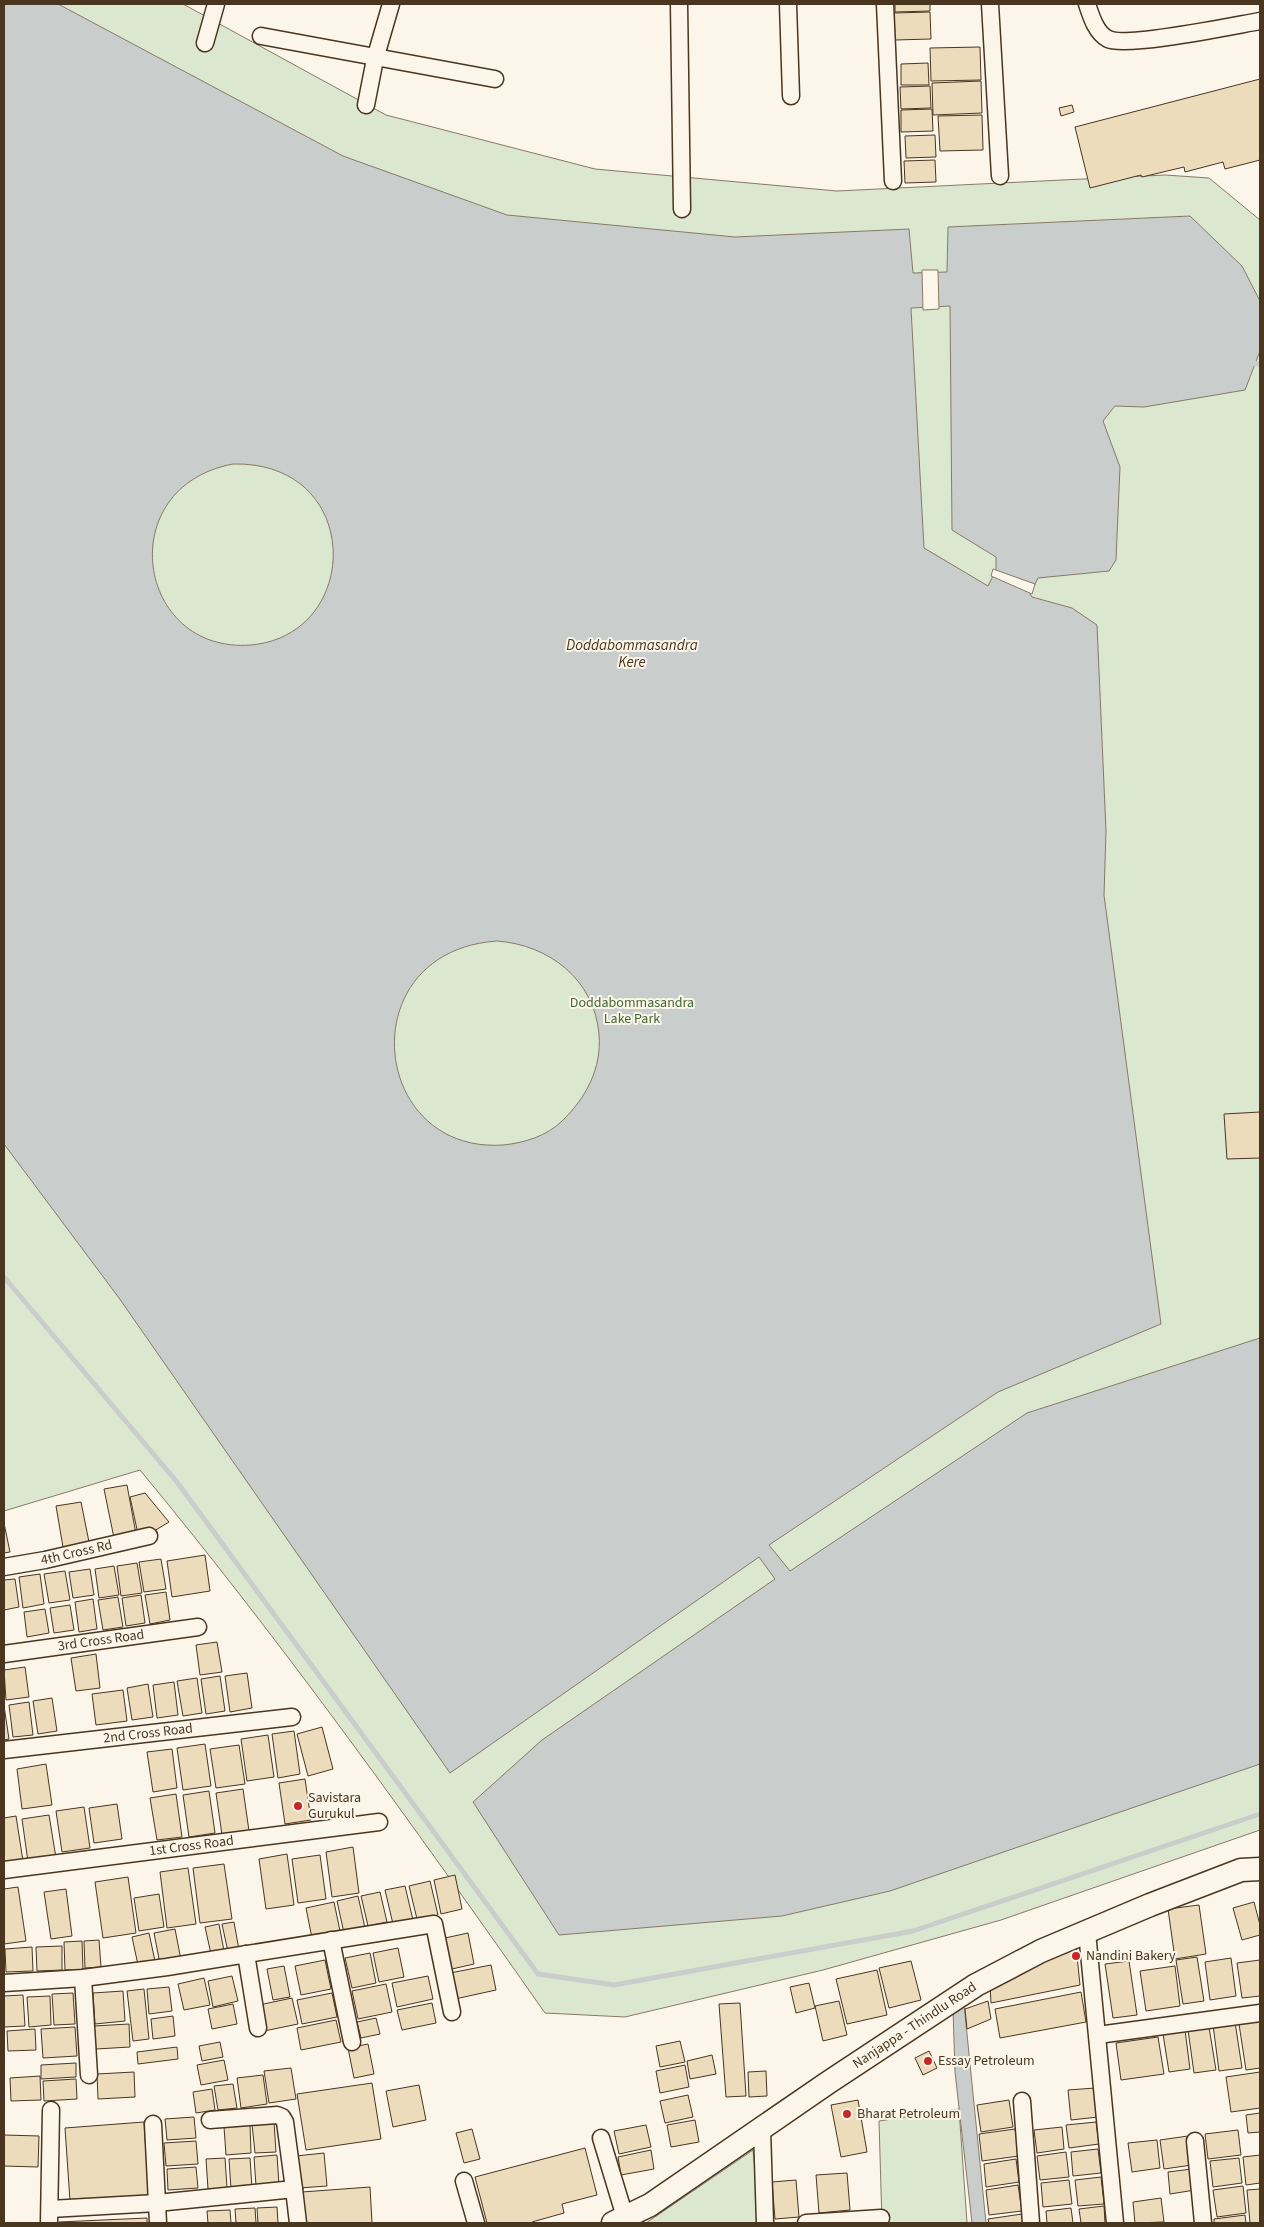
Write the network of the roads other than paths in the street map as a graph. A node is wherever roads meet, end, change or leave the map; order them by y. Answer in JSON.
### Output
{"nodes":[{"id":1,"x":216,"y":4,"type":"edge"},
{"id":2,"x":391,"y":4,"type":"edge"},
{"id":3,"x":679,"y":4,"type":"edge"},
{"id":4,"x":788,"y":4,"type":"edge"},
{"id":5,"x":885,"y":4,"type":"edge"},
{"id":6,"x":990,"y":4,"type":"edge"},
{"id":7,"x":1087,"y":4,"type":"edge"},
{"id":8,"x":1260,"y":21,"type":"edge"},
{"id":9,"x":261,"y":36,"type":"dead end"},
{"id":10,"x":205,"y":43,"type":"dead end"},
{"id":11,"x":375,"y":59,"type":"junction"},
{"id":12,"x":495,"y":79,"type":"dead end"},
{"id":13,"x":792,"y":96,"type":"dead end"},
{"id":14,"x":366,"y":104,"type":"dead end"},
{"id":15,"x":1000,"y":176,"type":"dead end"},
{"id":16,"x":893,"y":181,"type":"dead end"},
{"id":17,"x":682,"y":209,"type":"dead end"},
{"id":18,"x":149,"y":1536,"type":"dead end"},
{"id":19,"x":4,"y":1567,"type":"edge"},
{"id":20,"x":198,"y":1627,"type":"dead end"},
{"id":21,"x":4,"y":1654,"type":"edge"},
{"id":22,"x":292,"y":1717,"type":"dead end"},
{"id":23,"x":4,"y":1750,"type":"edge"},
{"id":24,"x":379,"y":1822,"type":"dead end"},
{"id":25,"x":1260,"y":1854,"type":"edge"},
{"id":26,"x":1250,"y":1869,"type":"edge"},
{"id":27,"x":4,"y":1870,"type":"edge"},
{"id":28,"x":1087,"y":1932,"type":"junction"},
{"id":29,"x":332,"y":1940,"type":"junction"},
{"id":30,"x":246,"y":1954,"type":"junction"},
{"id":31,"x":83,"y":1978,"type":"junction"},
{"id":32,"x":4,"y":1983,"type":"edge"},
{"id":33,"x":452,"y":2012,"type":"dead end"},
{"id":34,"x":1260,"y":2013,"type":"edge"},
{"id":35,"x":258,"y":2028,"type":"dead end"},
{"id":36,"x":1098,"y":2035,"type":"junction"},
{"id":37,"x":352,"y":2042,"type":"dead end"},
{"id":38,"x":89,"y":2075,"type":"dead end"},
{"id":39,"x":1022,"y":2101,"type":"dead end"},
{"id":40,"x":51,"y":2110,"type":"dead end"},
{"id":41,"x":210,"y":2120,"type":"dead end"},
{"id":42,"x":153,"y":2124,"type":"dead end"},
{"id":43,"x":762,"y":2130,"type":"junction"},
{"id":44,"x":601,"y":2138,"type":"dead end"},
{"id":45,"x":1195,"y":2141,"type":"dead end"},
{"id":46,"x":464,"y":2181,"type":"dead end"},
{"id":47,"x":294,"y":2189,"type":"junction"},
{"id":48,"x":157,"y":2203,"type":"junction"},
{"id":49,"x":49,"y":2216,"type":"edge"},
{"id":50,"x":881,"y":2218,"type":"dead end"},
{"id":51,"x":619,"y":2220,"type":"edge"},
{"id":52,"x":158,"y":2223,"type":"edge"},
{"id":53,"x":298,"y":2223,"type":"edge"},
{"id":54,"x":476,"y":2223,"type":"edge"},
{"id":55,"x":766,"y":2223,"type":"edge"},
{"id":56,"x":806,"y":2223,"type":"edge"},
{"id":57,"x":1031,"y":2223,"type":"edge"},
{"id":58,"x":1115,"y":2223,"type":"edge"},
{"id":59,"x":1203,"y":2223,"type":"edge"}],
"edges":[{"from":1,"to":10,"type":"street"},
{"from":2,"to":11,"type":"street"},
{"from":3,"to":17,"type":"street"},
{"from":4,"to":13,"type":"street"},
{"from":5,"to":16,"type":"street"},
{"from":6,"to":15,"type":"street"},
{"from":7,"to":8,"type":"street"},
{"from":9,"to":11,"type":"street"},
{"from":11,"to":12,"type":"street"},
{"from":11,"to":14,"type":"street"},
{"from":18,"to":19,"type":"street","name":"4th Cross Rd"},
{"from":20,"to":21,"type":"street","name":"3rd Cross Road"},
{"from":22,"to":23,"type":"street","name":"2nd Cross Road"},
{"from":24,"to":27,"type":"street","name":"1st Cross Road"},
{"from":25,"to":26,"type":"main road","name":"Nanjappa - Thindlu Road"},
{"from":26,"to":28,"type":"main road","name":"Nanjappa - Thindlu Road"},
{"from":28,"to":36,"type":"street"},
{"from":28,"to":43,"type":"main road","name":"Nanjappa - Thindlu Road"},
{"from":29,"to":30,"type":"street"},
{"from":29,"to":33,"type":"street"},
{"from":29,"to":37,"type":"street"},
{"from":30,"to":31,"type":"street"},
{"from":30,"to":35,"type":"street"},
{"from":31,"to":32,"type":"street"},
{"from":31,"to":38,"type":"street"},
{"from":34,"to":36,"type":"street"},
{"from":36,"to":58,"type":"street"},
{"from":39,"to":57,"type":"street"},
{"from":40,"to":49,"type":"street"},
{"from":41,"to":47,"type":"street"},
{"from":42,"to":48,"type":"street"},
{"from":43,"to":51,"type":"main road","name":"Nanjappa - Thindlu Road"},
{"from":43,"to":55,"type":"street"},
{"from":44,"to":51,"type":"street"},
{"from":45,"to":59,"type":"street"},
{"from":46,"to":54,"type":"street"},
{"from":47,"to":48,"type":"street"},
{"from":47,"to":53,"type":"street"},
{"from":48,"to":49,"type":"street"},
{"from":48,"to":52,"type":"street"},
{"from":50,"to":56,"type":"street"}]}
